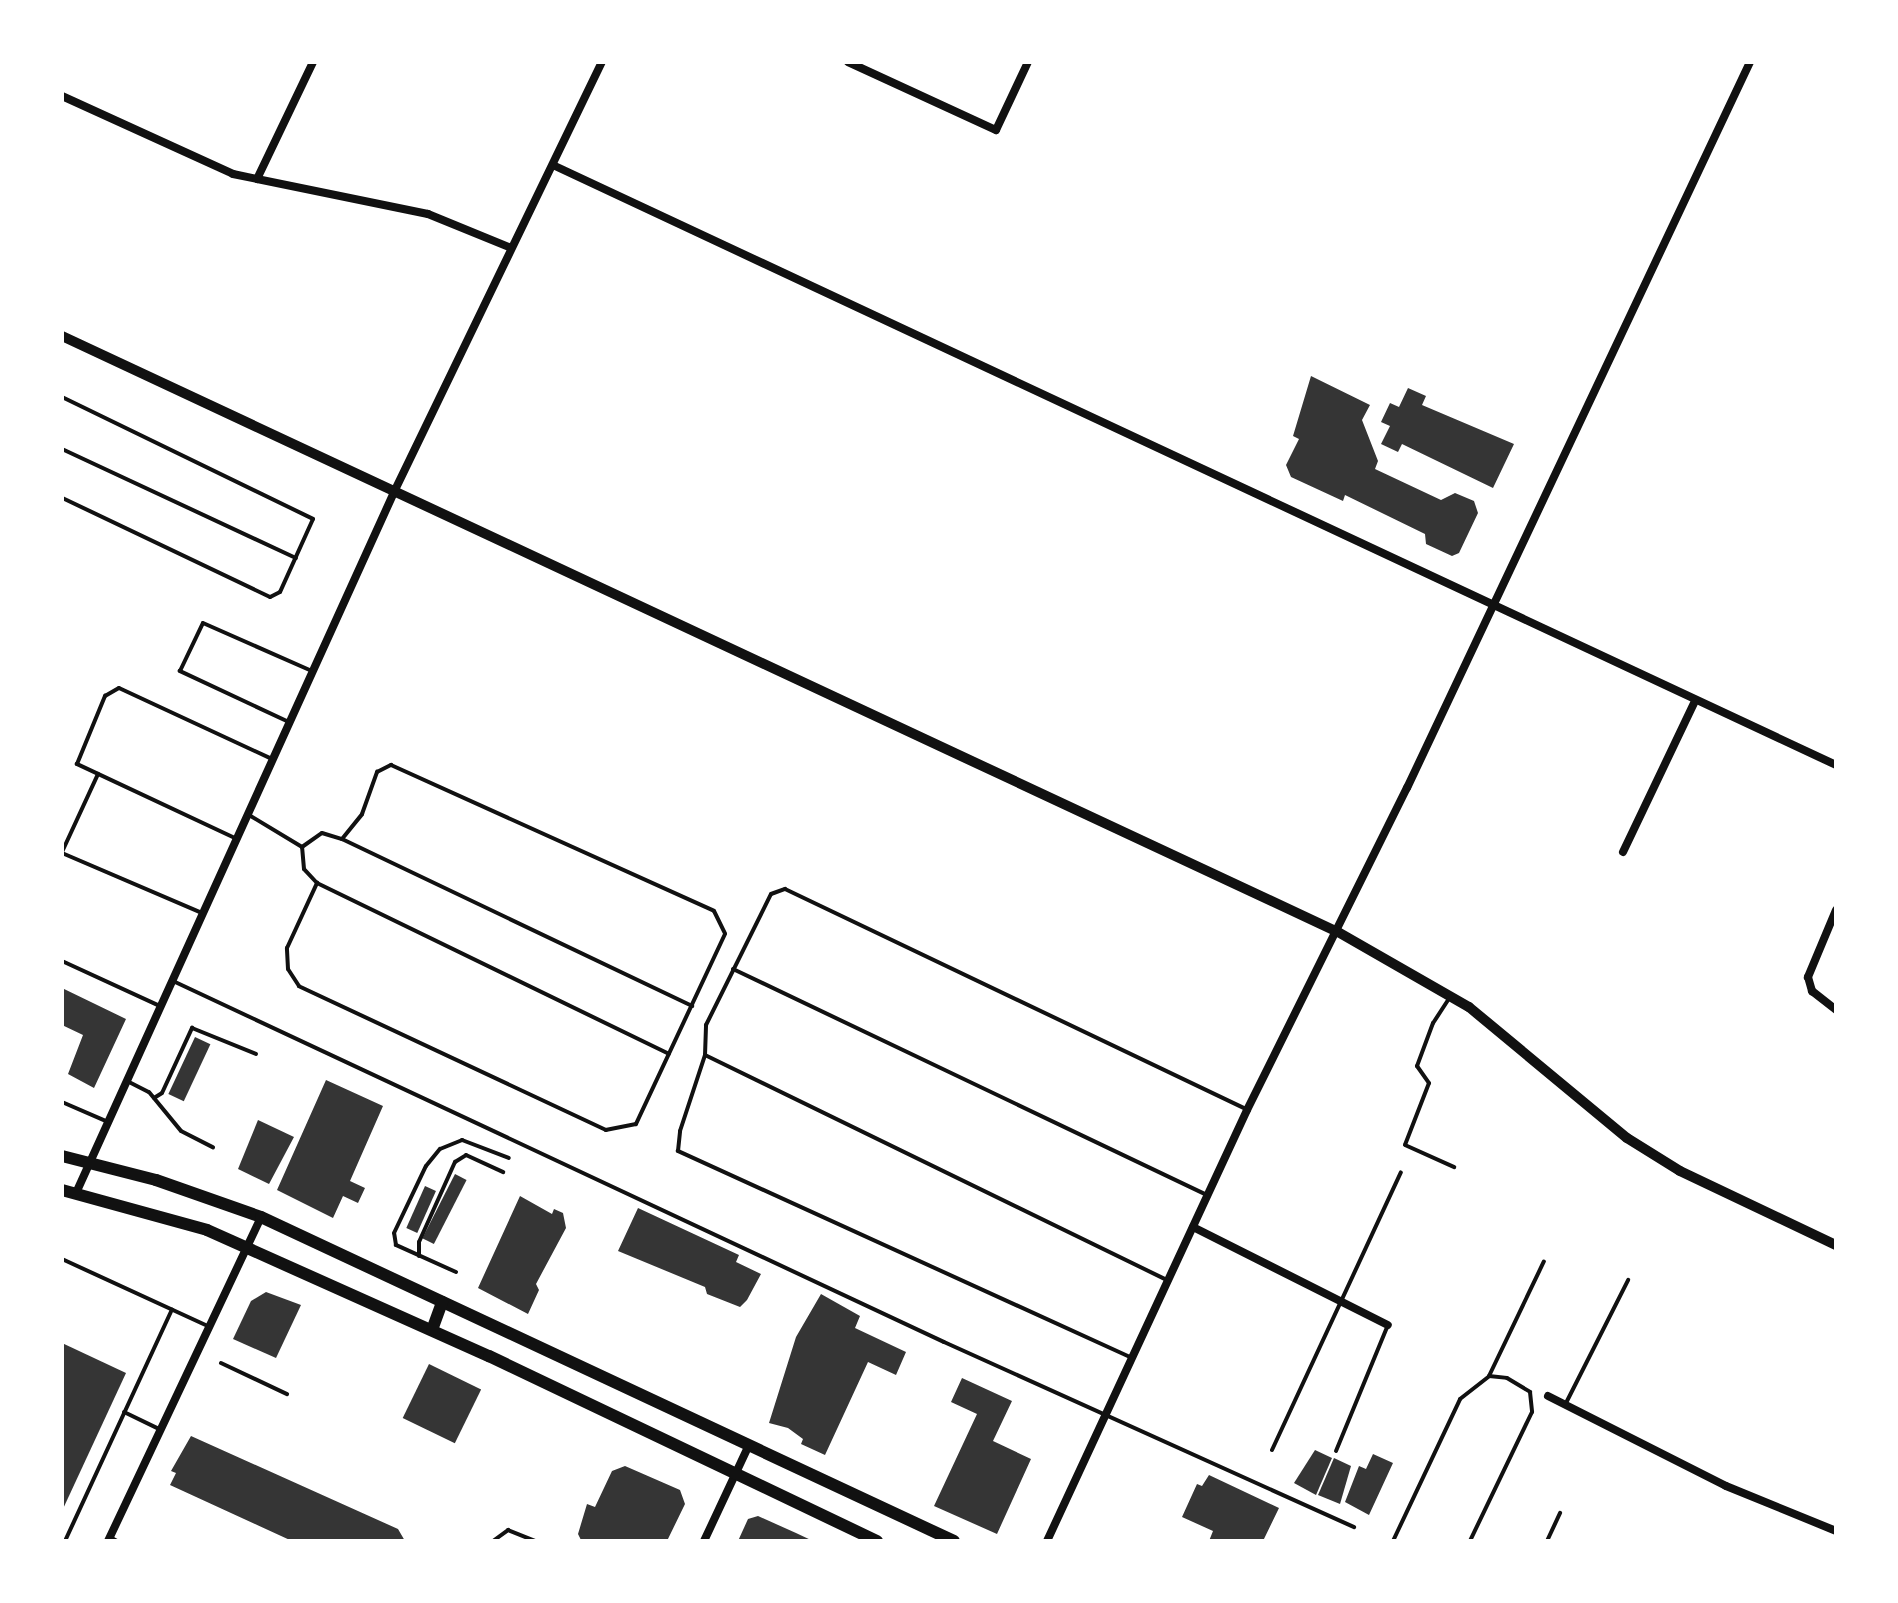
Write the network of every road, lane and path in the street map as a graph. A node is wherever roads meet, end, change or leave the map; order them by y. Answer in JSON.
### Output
{"nodes":[{"id":1,"x":313,"y":62,"type":"edge"},
{"id":2,"x":602,"y":62,"type":"edge"},
{"id":3,"x":848,"y":62,"type":"edge"},
{"id":4,"x":1028,"y":62,"type":"edge"},
{"id":5,"x":1750,"y":62,"type":"edge"},
{"id":6,"x":62,"y":96,"type":"edge"},
{"id":7,"x":555,"y":166,"type":"junction"},
{"id":8,"x":257,"y":179,"type":"junction"},
{"id":9,"x":509,"y":247,"type":"junction"},
{"id":10,"x":62,"y":336,"type":"edge"},
{"id":11,"x":62,"y":397,"type":"edge"},
{"id":12,"x":62,"y":449,"type":"edge"},
{"id":13,"x":395,"y":490,"type":"junction"},
{"id":14,"x":62,"y":498,"type":"edge"},
{"id":15,"x":296,"y":558,"type":"junction"},
{"id":16,"x":1495,"y":605,"type":"junction"},
{"id":17,"x":314,"y":672,"type":"junction"},
{"id":18,"x":1695,"y":701,"type":"junction"},
{"id":19,"x":291,"y":723,"type":"junction"},
{"id":20,"x":274,"y":760,"type":"junction"},
{"id":21,"x":1836,"y":765,"type":"edge"},
{"id":22,"x":98,"y":774,"type":"junction"},
{"id":23,"x":249,"y":815,"type":"junction"},
{"id":24,"x":237,"y":839,"type":"junction"},
{"id":25,"x":342,"y":839,"type":"junction"},
{"id":26,"x":302,"y":847,"type":"junction"},
{"id":27,"x":62,"y":852,"type":"edge"},
{"id":28,"x":1623,"y":852,"type":"dead end"},
{"id":29,"x":317,"y":883,"type":"junction"},
{"id":30,"x":1836,"y":910,"type":"edge"},
{"id":31,"x":204,"y":914,"type":"junction"},
{"id":32,"x":1338,"y":932,"type":"junction"},
{"id":33,"x":62,"y":961,"type":"edge"},
{"id":34,"x":733,"y":968,"type":"junction"},
{"id":35,"x":173,"y":981,"type":"junction"},
{"id":36,"x":1451,"y":995,"type":"junction"},
{"id":37,"x":692,"y":1006,"type":"junction"},
{"id":38,"x":162,"y":1007,"type":"junction"},
{"id":39,"x":1836,"y":1010,"type":"edge"},
{"id":40,"x":256,"y":1054,"type":"dead end"},
{"id":41,"x":669,"y":1054,"type":"junction"},
{"id":42,"x":705,"y":1055,"type":"junction"},
{"id":43,"x":129,"y":1082,"type":"junction"},
{"id":44,"x":154,"y":1098,"type":"junction"},
{"id":45,"x":62,"y":1102,"type":"edge"},
{"id":46,"x":1247,"y":1110,"type":"junction"},
{"id":47,"x":110,"y":1123,"type":"junction"},
{"id":48,"x":213,"y":1147,"type":"dead end"},
{"id":49,"x":62,"y":1156,"type":"edge"},
{"id":50,"x":509,"y":1158,"type":"dead end"},
{"id":51,"x":91,"y":1163,"type":"junction"},
{"id":52,"x":1454,"y":1167,"type":"dead end"},
{"id":53,"x":503,"y":1172,"type":"dead end"},
{"id":54,"x":1401,"y":1172,"type":"dead end"},
{"id":55,"x":62,"y":1190,"type":"edge"},
{"id":56,"x":76,"y":1193,"type":"junction"},
{"id":57,"x":1208,"y":1195,"type":"junction"},
{"id":58,"x":261,"y":1217,"type":"junction"},
{"id":59,"x":1193,"y":1227,"type":"junction"},
{"id":60,"x":1836,"y":1245,"type":"edge"},
{"id":61,"x":246,"y":1248,"type":"junction"},
{"id":62,"x":419,"y":1256,"type":"junction"},
{"id":63,"x":62,"y":1259,"type":"edge"},
{"id":64,"x":1544,"y":1261,"type":"dead end"},
{"id":65,"x":456,"y":1272,"type":"dead end"},
{"id":66,"x":1167,"y":1280,"type":"junction"},
{"id":67,"x":1628,"y":1280,"type":"dead end"},
{"id":68,"x":442,"y":1302,"type":"junction"},
{"id":69,"x":1343,"y":1302,"type":"junction"},
{"id":70,"x":172,"y":1309,"type":"junction"},
{"id":71,"x":1388,"y":1325,"type":"joint"},
{"id":72,"x":210,"y":1327,"type":"junction"},
{"id":73,"x":432,"y":1330,"type":"junction"},
{"id":74,"x":1132,"y":1358,"type":"junction"},
{"id":75,"x":221,"y":1363,"type":"dead end"},
{"id":76,"x":1489,"y":1376,"type":"junction"},
{"id":77,"x":287,"y":1394,"type":"dead end"},
{"id":78,"x":1548,"y":1396,"type":"dead end"},
{"id":79,"x":1566,"y":1403,"type":"junction"},
{"id":80,"x":124,"y":1412,"type":"junction"},
{"id":81,"x":1106,"y":1413,"type":"junction"},
{"id":82,"x":161,"y":1430,"type":"junction"},
{"id":83,"x":749,"y":1445,"type":"junction"},
{"id":84,"x":1272,"y":1450,"type":"dead end"},
{"id":85,"x":1336,"y":1451,"type":"dead end"},
{"id":86,"x":734,"y":1476,"type":"junction"},
{"id":87,"x":1560,"y":1513,"type":"dead end"},
{"id":88,"x":1354,"y":1527,"type":"dead end"},
{"id":89,"x":1836,"y":1531,"type":"edge"},
{"id":90,"x":112,"y":1540,"type":"edge"},
{"id":91,"x":65,"y":1541,"type":"edge"},
{"id":92,"x":493,"y":1541,"type":"edge"},
{"id":93,"x":535,"y":1541,"type":"edge"},
{"id":94,"x":704,"y":1541,"type":"edge"},
{"id":95,"x":877,"y":1541,"type":"edge"},
{"id":96,"x":954,"y":1541,"type":"edge"},
{"id":97,"x":1047,"y":1541,"type":"edge"},
{"id":98,"x":1393,"y":1541,"type":"edge"},
{"id":99,"x":1470,"y":1541,"type":"edge"},
{"id":100,"x":1547,"y":1541,"type":"edge"}],
"edges":[{"from":1,"to":8,"type":"street"},
{"from":2,"to":7,"type":"street"},
{"from":3,"to":4,"type":"street"},
{"from":5,"to":16,"type":"street"},
{"from":6,"to":8,"type":"street"},
{"from":7,"to":9,"type":"street"},
{"from":7,"to":16,"type":"street"},
{"from":8,"to":9,"type":"street"},
{"from":9,"to":13,"type":"street"},
{"from":10,"to":13,"type":"street"},
{"from":11,"to":15,"type":"lane"},
{"from":12,"to":15,"type":"lane"},
{"from":13,"to":17,"type":"street"},
{"from":13,"to":32,"type":"street"},
{"from":14,"to":15,"type":"lane"},
{"from":16,"to":18,"type":"street"},
{"from":16,"to":32,"type":"street"},
{"from":17,"to":19,"type":"street"},
{"from":17,"to":19,"type":"lane"},
{"from":18,"to":21,"type":"street"},
{"from":18,"to":28,"type":"street"},
{"from":19,"to":20,"type":"street"},
{"from":20,"to":22,"type":"lane"},
{"from":20,"to":23,"type":"street"},
{"from":22,"to":24,"type":"lane"},
{"from":22,"to":27,"type":"lane"},
{"from":23,"to":24,"type":"street"},
{"from":23,"to":26,"type":"lane"},
{"from":24,"to":31,"type":"street"},
{"from":25,"to":26,"type":"lane"},
{"from":25,"to":37,"type":"lane"},
{"from":25,"to":37,"type":"lane"},
{"from":26,"to":29,"type":"lane"},
{"from":27,"to":31,"type":"lane"},
{"from":29,"to":41,"type":"lane"},
{"from":29,"to":41,"type":"lane"},
{"from":30,"to":39,"type":"street"},
{"from":31,"to":35,"type":"street"},
{"from":32,"to":36,"type":"street"},
{"from":32,"to":46,"type":"street"},
{"from":33,"to":38,"type":"lane"},
{"from":34,"to":42,"type":"lane"},
{"from":34,"to":46,"type":"lane"},
{"from":34,"to":57,"type":"lane"},
{"from":35,"to":38,"type":"street"},
{"from":35,"to":81,"type":"lane"},
{"from":36,"to":52,"type":"lane"},
{"from":36,"to":60,"type":"street"},
{"from":37,"to":41,"type":"lane"},
{"from":38,"to":43,"type":"street"},
{"from":40,"to":44,"type":"lane"},
{"from":42,"to":66,"type":"lane"},
{"from":42,"to":74,"type":"lane"},
{"from":43,"to":44,"type":"lane"},
{"from":43,"to":47,"type":"street"},
{"from":44,"to":48,"type":"lane"},
{"from":45,"to":47,"type":"lane"},
{"from":46,"to":57,"type":"street"},
{"from":47,"to":51,"type":"street"},
{"from":49,"to":51,"type":"main road"},
{"from":50,"to":62,"type":"lane"},
{"from":51,"to":56,"type":"street"},
{"from":51,"to":58,"type":"main road"},
{"from":53,"to":62,"type":"lane"},
{"from":54,"to":69,"type":"lane"},
{"from":55,"to":56,"type":"main road"},
{"from":56,"to":61,"type":"main road"},
{"from":57,"to":59,"type":"street"},
{"from":58,"to":61,"type":"street"},
{"from":58,"to":68,"type":"main road"},
{"from":59,"to":66,"type":"street"},
{"from":59,"to":69,"type":"street"},
{"from":61,"to":72,"type":"street"},
{"from":61,"to":73,"type":"main road"},
{"from":62,"to":65,"type":"lane"},
{"from":63,"to":70,"type":"lane"},
{"from":64,"to":76,"type":"lane"},
{"from":66,"to":74,"type":"street"},
{"from":67,"to":79,"type":"lane"},
{"from":68,"to":73,"type":"main road"},
{"from":68,"to":83,"type":"main road"},
{"from":69,"to":71,"type":"street"},
{"from":69,"to":84,"type":"lane"},
{"from":70,"to":72,"type":"lane"},
{"from":70,"to":80,"type":"lane"},
{"from":71,"to":85,"type":"lane"},
{"from":72,"to":82,"type":"street"},
{"from":73,"to":86,"type":"main road"},
{"from":74,"to":81,"type":"street"},
{"from":75,"to":77,"type":"lane"},
{"from":76,"to":98,"type":"lane"},
{"from":76,"to":99,"type":"lane"},
{"from":78,"to":79,"type":"street"},
{"from":79,"to":89,"type":"street"},
{"from":80,"to":82,"type":"lane"},
{"from":80,"to":91,"type":"lane"},
{"from":81,"to":88,"type":"lane"},
{"from":81,"to":97,"type":"street"},
{"from":82,"to":90,"type":"street"},
{"from":83,"to":86,"type":"street"},
{"from":83,"to":96,"type":"main road"},
{"from":86,"to":94,"type":"street"},
{"from":86,"to":95,"type":"main road"},
{"from":87,"to":100,"type":"lane"},
{"from":92,"to":93,"type":"lane"}]}
